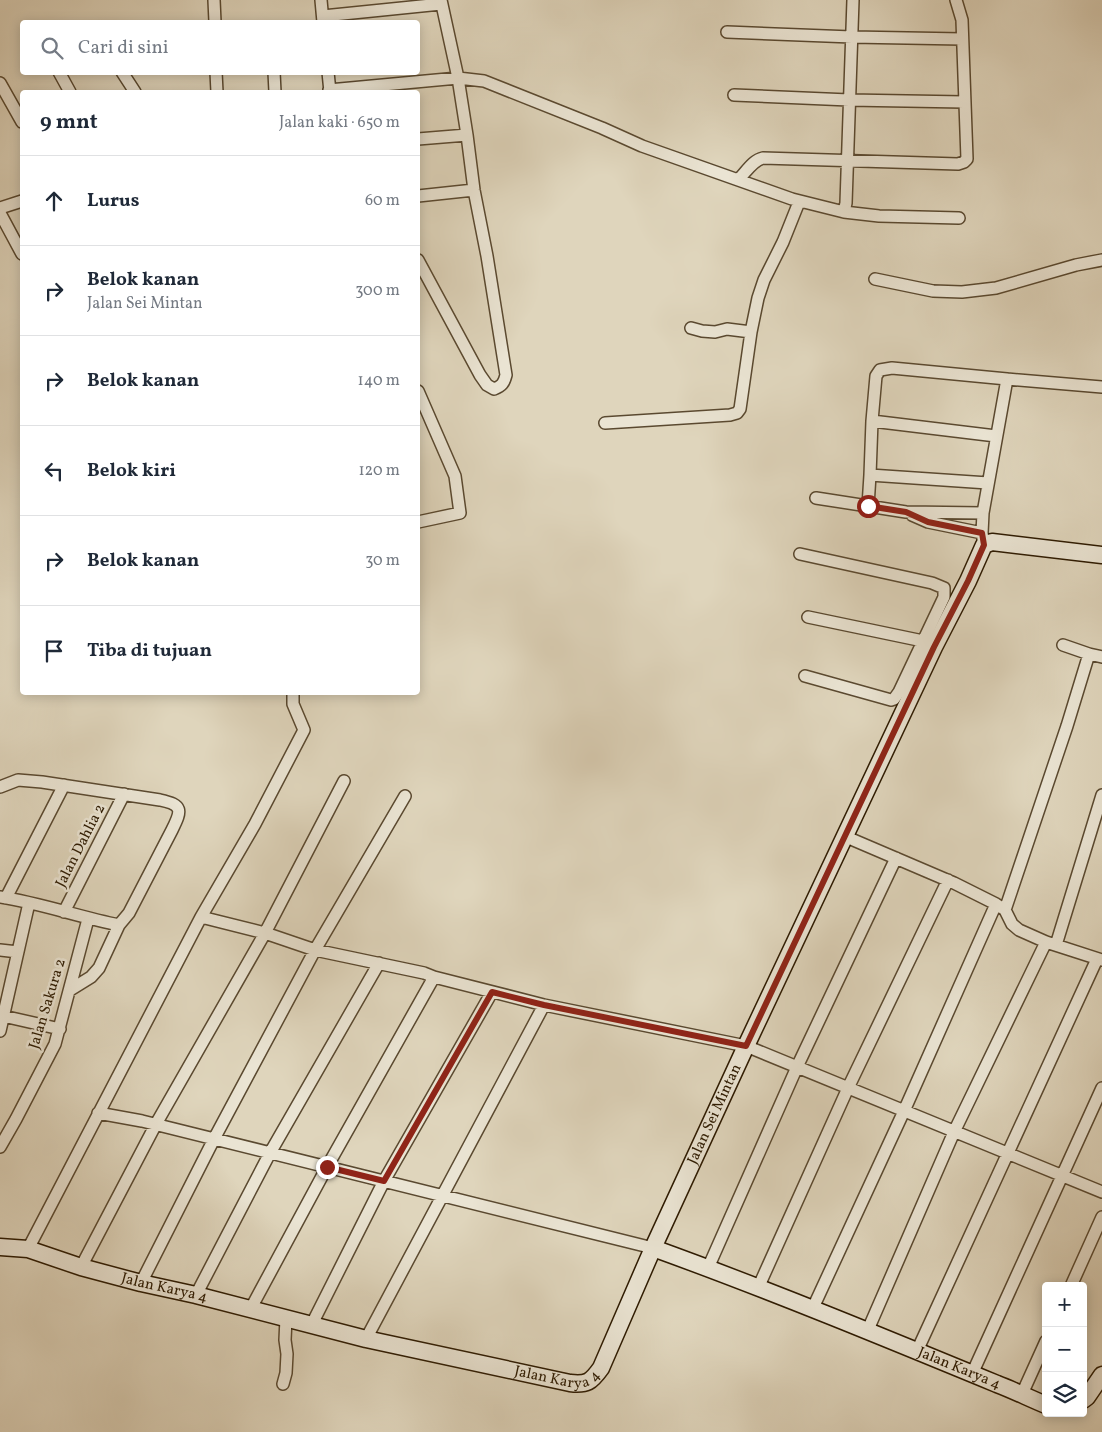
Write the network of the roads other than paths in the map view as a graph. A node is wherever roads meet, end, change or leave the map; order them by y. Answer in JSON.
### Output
{"nodes":[{"id":1,"x":214,"y":0,"type":"edge"},
{"id":2,"x":321,"y":0,"type":"edge"},
{"id":3,"x":853,"y":0,"type":"edge"},
{"id":4,"x":956,"y":0,"type":"edge"},
{"id":5,"x":441,"y":2,"type":"edge"},
{"id":6,"x":323,"y":19,"type":"edge"},
{"id":7,"x":215,"y":20,"type":"edge"},
{"id":8,"x":727,"y":32,"type":"dead end"},
{"id":9,"x":852,"y":37,"type":"junction"},
{"id":10,"x":962,"y":39,"type":"junction"},
{"id":11,"x":61,"y":75,"type":"edge"},
{"id":12,"x":124,"y":75,"type":"edge"},
{"id":13,"x":216,"y":75,"type":"edge"},
{"id":14,"x":274,"y":75,"type":"edge"},
{"id":15,"x":328,"y":75,"type":"edge"},
{"id":16,"x":458,"y":78,"type":"junction"},
{"id":17,"x":0,"y":83,"type":"edge"},
{"id":18,"x":69,"y":90,"type":"edge"},
{"id":19,"x":135,"y":90,"type":"edge"},
{"id":20,"x":217,"y":90,"type":"edge"},
{"id":21,"x":275,"y":90,"type":"edge"},
{"id":22,"x":329,"y":90,"type":"edge"},
{"id":23,"x":339,"y":90,"type":"edge"},
{"id":24,"x":734,"y":95,"type":"dead end"},
{"id":25,"x":849,"y":100,"type":"junction"},
{"id":26,"x":964,"y":102,"type":"junction"},
{"id":27,"x":20,"y":118,"type":"edge"},
{"id":28,"x":467,"y":135,"type":"junction"},
{"id":29,"x":420,"y":139,"type":"edge"},
{"id":30,"x":847,"y":161,"type":"junction"},
{"id":31,"x":739,"y":179,"type":"junction"},
{"id":32,"x":474,"y":190,"type":"junction"},
{"id":33,"x":420,"y":196,"type":"edge"},
{"id":34,"x":20,"y":202,"type":"edge"},
{"id":35,"x":799,"y":202,"type":"junction"},
{"id":36,"x":0,"y":208,"type":"edge"},
{"id":37,"x":844,"y":212,"type":"junction"},
{"id":38,"x":0,"y":213,"type":"edge"},
{"id":39,"x":959,"y":218,"type":"dead end"},
{"id":40,"x":20,"y":250,"type":"edge"},
{"id":41,"x":1102,"y":260,"type":"edge"},
{"id":42,"x":420,"y":264,"type":"edge"},
{"id":43,"x":875,"y":279,"type":"dead end"},
{"id":44,"x":691,"y":328,"type":"dead end"},
{"id":45,"x":751,"y":332,"type":"junction"},
{"id":46,"x":1007,"y":380,"type":"junction"},
{"id":47,"x":1102,"y":387,"type":"edge"},
{"id":48,"x":420,"y":396,"type":"edge"},
{"id":49,"x":872,"y":420,"type":"junction"},
{"id":50,"x":605,"y":423,"type":"dead end"},
{"id":51,"x":996,"y":436,"type":"junction"},
{"id":52,"x":870,"y":476,"type":"junction"},
{"id":53,"x":988,"y":483,"type":"junction"},
{"id":54,"x":816,"y":498,"type":"dead end"},
{"id":55,"x":868,"y":506,"type":"junction"},
{"id":56,"x":906,"y":512,"type":"junction"},
{"id":57,"x":983,"y":513,"type":"junction"},
{"id":58,"x":420,"y":522,"type":"edge"},
{"id":59,"x":983,"y":539,"type":"junction"},
{"id":60,"x":800,"y":554,"type":"dead end"},
{"id":61,"x":1102,"y":556,"type":"edge"},
{"id":62,"x":808,"y":617,"type":"dead end"},
{"id":63,"x":928,"y":644,"type":"junction"},
{"id":64,"x":1064,"y":645,"type":"dead end"},
{"id":65,"x":1089,"y":654,"type":"junction"},
{"id":66,"x":1102,"y":657,"type":"edge"},
{"id":67,"x":805,"y":676,"type":"dead end"},
{"id":68,"x":293,"y":695,"type":"edge"},
{"id":69,"x":344,"y":781,"type":"dead end"},
{"id":70,"x":64,"y":785,"type":"junction"},
{"id":71,"x":0,"y":787,"type":"edge"},
{"id":72,"x":124,"y":794,"type":"junction"},
{"id":73,"x":1102,"y":795,"type":"edge"},
{"id":74,"x":404,"y":796,"type":"dead end"},
{"id":75,"x":844,"y":836,"type":"junction"},
{"id":76,"x":896,"y":858,"type":"junction"},
{"id":77,"x":948,"y":880,"type":"junction"},
{"id":78,"x":3,"y":897,"type":"edge"},
{"id":79,"x":29,"y":903,"type":"junction"},
{"id":80,"x":1000,"y":907,"type":"junction"},
{"id":81,"x":64,"y":912,"type":"junction"},
{"id":82,"x":201,"y":917,"type":"junction"},
{"id":83,"x":88,"y":919,"type":"junction"},
{"id":84,"x":119,"y":926,"type":"junction"},
{"id":85,"x":265,"y":934,"type":"junction"},
{"id":86,"x":1051,"y":943,"type":"junction"},
{"id":87,"x":0,"y":950,"type":"edge"},
{"id":88,"x":315,"y":950,"type":"junction"},
{"id":89,"x":18,"y":952,"type":"junction"},
{"id":90,"x":1100,"y":960,"type":"edge"},
{"id":91,"x":378,"y":963,"type":"junction"},
{"id":92,"x":434,"y":977,"type":"junction"},
{"id":93,"x":70,"y":990,"type":"junction"},
{"id":94,"x":492,"y":992,"type":"junction"},
{"id":95,"x":544,"y":1005,"type":"junction"},
{"id":96,"x":2,"y":1010,"type":"edge"},
{"id":97,"x":60,"y":1029,"type":"junction"},
{"id":98,"x":0,"y":1031,"type":"edge"},
{"id":99,"x":746,"y":1046,"type":"junction"},
{"id":100,"x":797,"y":1067,"type":"junction"},
{"id":101,"x":848,"y":1088,"type":"junction"},
{"id":102,"x":1102,"y":1088,"type":"edge"},
{"id":103,"x":904,"y":1112,"type":"junction"},
{"id":104,"x":98,"y":1114,"type":"junction"},
{"id":105,"x":156,"y":1124,"type":"junction"},
{"id":106,"x":954,"y":1132,"type":"junction"},
{"id":107,"x":214,"y":1139,"type":"junction"},
{"id":108,"x":0,"y":1147,"type":"edge"},
{"id":109,"x":270,"y":1153,"type":"junction"},
{"id":110,"x":1007,"y":1154,"type":"junction"},
{"id":111,"x":327,"y":1167,"type":"junction"},
{"id":112,"x":1061,"y":1176,"type":"junction"},
{"id":113,"x":384,"y":1181,"type":"junction"},
{"id":114,"x":1102,"y":1192,"type":"edge"},
{"id":115,"x":442,"y":1196,"type":"junction"},
{"id":116,"x":1102,"y":1217,"type":"edge"},
{"id":117,"x":0,"y":1246,"type":"edge"},
{"id":118,"x":653,"y":1248,"type":"junction"},
{"id":119,"x":28,"y":1249,"type":"junction"},
{"id":120,"x":81,"y":1267,"type":"junction"},
{"id":121,"x":708,"y":1268,"type":"junction"},
{"id":122,"x":1073,"y":1282,"type":"edge"},
{"id":123,"x":140,"y":1283,"type":"junction"},
{"id":124,"x":758,"y":1288,"type":"junction"},
{"id":125,"x":196,"y":1295,"type":"junction"},
{"id":126,"x":250,"y":1310,"type":"junction"},
{"id":127,"x":812,"y":1310,"type":"junction"},
{"id":128,"x":286,"y":1318,"type":"junction"},
{"id":129,"x":312,"y":1324,"type":"junction"},
{"id":130,"x":867,"y":1332,"type":"junction"},
{"id":131,"x":366,"y":1339,"type":"junction"},
{"id":132,"x":1042,"y":1350,"type":"edge"},
{"id":133,"x":917,"y":1352,"type":"junction"},
{"id":134,"x":972,"y":1374,"type":"junction"},
{"id":135,"x":1102,"y":1375,"type":"edge"},
{"id":136,"x":283,"y":1384,"type":"dead end"},
{"id":137,"x":1022,"y":1394,"type":"junction"},
{"id":138,"x":1087,"y":1397,"type":"edge"},
{"id":139,"x":1042,"y":1403,"type":"edge"}],
"edges":[{"from":1,"to":7,"type":"street"},
{"from":2,"to":6,"type":"street"},
{"from":3,"to":9,"type":"street"},
{"from":4,"to":10,"type":"street"},
{"from":5,"to":6,"type":"street"},
{"from":5,"to":16,"type":"street"},
{"from":8,"to":9,"type":"street"},
{"from":9,"to":10,"type":"street"},
{"from":9,"to":25,"type":"street"},
{"from":10,"to":26,"type":"street"},
{"from":11,"to":18,"type":"street"},
{"from":12,"to":19,"type":"street"},
{"from":13,"to":20,"type":"street"},
{"from":14,"to":21,"type":"street"},
{"from":15,"to":22,"type":"street"},
{"from":16,"to":23,"type":"street"},
{"from":16,"to":28,"type":"street"},
{"from":16,"to":31,"type":"street"},
{"from":17,"to":27,"type":"street"},
{"from":24,"to":25,"type":"street"},
{"from":25,"to":26,"type":"street"},
{"from":25,"to":30,"type":"street"},
{"from":26,"to":30,"type":"street"},
{"from":28,"to":29,"type":"street"},
{"from":28,"to":32,"type":"street"},
{"from":30,"to":31,"type":"street"},
{"from":30,"to":37,"type":"street"},
{"from":31,"to":35,"type":"street"},
{"from":32,"to":33,"type":"street"},
{"from":32,"to":42,"type":"street"},
{"from":34,"to":36,"type":"street"},
{"from":35,"to":37,"type":"street"},
{"from":35,"to":45,"type":"street"},
{"from":37,"to":39,"type":"street"},
{"from":38,"to":40,"type":"street"},
{"from":41,"to":43,"type":"street"},
{"from":44,"to":45,"type":"street"},
{"from":45,"to":50,"type":"street"},
{"from":46,"to":47,"type":"street"},
{"from":46,"to":49,"type":"street"},
{"from":46,"to":51,"type":"street"},
{"from":48,"to":58,"type":"street"},
{"from":49,"to":51,"type":"street"},
{"from":49,"to":52,"type":"street"},
{"from":51,"to":53,"type":"street"},
{"from":52,"to":53,"type":"street"},
{"from":52,"to":55,"type":"street"},
{"from":53,"to":57,"type":"street"},
{"from":54,"to":55,"type":"street"},
{"from":55,"to":56,"type":"street"},
{"from":56,"to":57,"type":"street"},
{"from":56,"to":59,"type":"street"},
{"from":57,"to":59,"type":"street"},
{"from":59,"to":61,"type":"main road"},
{"from":59,"to":63,"type":"main road","name":"Jalan Sei Mintan"},
{"from":60,"to":63,"type":"street"},
{"from":62,"to":63,"type":"street"},
{"from":63,"to":67,"type":"street"},
{"from":63,"to":75,"type":"main road","name":"Jalan Sei Mintan"},
{"from":64,"to":65,"type":"street"},
{"from":65,"to":66,"type":"street"},
{"from":65,"to":80,"type":"street"},
{"from":68,"to":82,"type":"street"},
{"from":69,"to":85,"type":"street"},
{"from":70,"to":71,"type":"street"},
{"from":70,"to":72,"type":"street"},
{"from":70,"to":78,"type":"street"},
{"from":72,"to":81,"type":"street","name":"Jalan Dahlia 2"},
{"from":72,"to":84,"type":"street"},
{"from":73,"to":86,"type":"street"},
{"from":74,"to":88,"type":"street"},
{"from":75,"to":76,"type":"street"},
{"from":75,"to":99,"type":"main road","name":"Jalan Sei Mintan"},
{"from":76,"to":77,"type":"street"},
{"from":76,"to":100,"type":"street"},
{"from":77,"to":80,"type":"street"},
{"from":77,"to":101,"type":"street"},
{"from":78,"to":79,"type":"street"},
{"from":79,"to":81,"type":"street"},
{"from":79,"to":89,"type":"street"},
{"from":80,"to":86,"type":"street"},
{"from":80,"to":103,"type":"street"},
{"from":81,"to":83,"type":"street"},
{"from":82,"to":85,"type":"street"},
{"from":82,"to":104,"type":"street"},
{"from":83,"to":84,"type":"street"},
{"from":83,"to":93,"type":"street","name":"Jalan Sakura 2"},
{"from":84,"to":93,"type":"street"},
{"from":85,"to":88,"type":"street"},
{"from":85,"to":105,"type":"street"},
{"from":86,"to":90,"type":"street"},
{"from":86,"to":106,"type":"street"},
{"from":87,"to":89,"type":"street"},
{"from":88,"to":91,"type":"street"},
{"from":88,"to":107,"type":"street"},
{"from":89,"to":96,"type":"street"},
{"from":90,"to":110,"type":"street"},
{"from":91,"to":92,"type":"street"},
{"from":91,"to":109,"type":"street"},
{"from":92,"to":94,"type":"street"},
{"from":92,"to":111,"type":"street"},
{"from":93,"to":97,"type":"street","name":"Jalan Sakura 2"},
{"from":94,"to":95,"type":"street"},
{"from":94,"to":113,"type":"street"},
{"from":95,"to":99,"type":"street"},
{"from":95,"to":115,"type":"street"},
{"from":96,"to":97,"type":"street"},
{"from":96,"to":98,"type":"street"},
{"from":97,"to":108,"type":"street","name":"Jalan Sakura 2"},
{"from":99,"to":100,"type":"street"},
{"from":99,"to":118,"type":"main road","name":"Jalan Sei Mintan"},
{"from":100,"to":101,"type":"street"},
{"from":100,"to":121,"type":"street"},
{"from":101,"to":103,"type":"street"},
{"from":101,"to":124,"type":"street"},
{"from":102,"to":112,"type":"street"},
{"from":103,"to":106,"type":"street"},
{"from":103,"to":127,"type":"street"},
{"from":104,"to":105,"type":"street"},
{"from":104,"to":119,"type":"street"},
{"from":105,"to":107,"type":"street"},
{"from":105,"to":120,"type":"street"},
{"from":106,"to":110,"type":"street"},
{"from":106,"to":130,"type":"street"},
{"from":107,"to":109,"type":"street"},
{"from":107,"to":123,"type":"street"},
{"from":109,"to":111,"type":"street"},
{"from":109,"to":125,"type":"street"},
{"from":110,"to":112,"type":"street"},
{"from":110,"to":133,"type":"street"},
{"from":111,"to":113,"type":"street"},
{"from":111,"to":126,"type":"street"},
{"from":112,"to":114,"type":"street"},
{"from":112,"to":134,"type":"street"},
{"from":113,"to":115,"type":"street"},
{"from":113,"to":129,"type":"street"},
{"from":115,"to":118,"type":"street"},
{"from":115,"to":131,"type":"street"},
{"from":116,"to":122,"type":"street"},
{"from":117,"to":119,"type":"main road","name":"Jalan Karya 4"},
{"from":118,"to":121,"type":"main road","name":"Jalan Karya 4"},
{"from":118,"to":131,"type":"main road","name":"Jalan Karya 4"},
{"from":119,"to":120,"type":"main road","name":"Jalan Karya 4"},
{"from":120,"to":123,"type":"main road","name":"Jalan Karya 4"},
{"from":121,"to":124,"type":"main road","name":"Jalan Karya 4"},
{"from":123,"to":125,"type":"main road","name":"Jalan Karya 4"},
{"from":124,"to":127,"type":"main road","name":"Jalan Karya 4"},
{"from":125,"to":126,"type":"main road","name":"Jalan Karya 4"},
{"from":126,"to":128,"type":"main road","name":"Jalan Karya 4"},
{"from":127,"to":130,"type":"main road","name":"Jalan Karya 4"},
{"from":128,"to":129,"type":"main road","name":"Jalan Karya 4"},
{"from":128,"to":136,"type":"street"},
{"from":129,"to":131,"type":"main road","name":"Jalan Karya 4"},
{"from":130,"to":133,"type":"main road","name":"Jalan Karya 4"},
{"from":132,"to":137,"type":"street"},
{"from":133,"to":134,"type":"main road","name":"Jalan Karya 4"},
{"from":134,"to":137,"type":"main road","name":"Jalan Karya 4"},
{"from":135,"to":138,"type":"main road"},
{"from":137,"to":139,"type":"main road","name":"Jalan Karya 4"}]}
